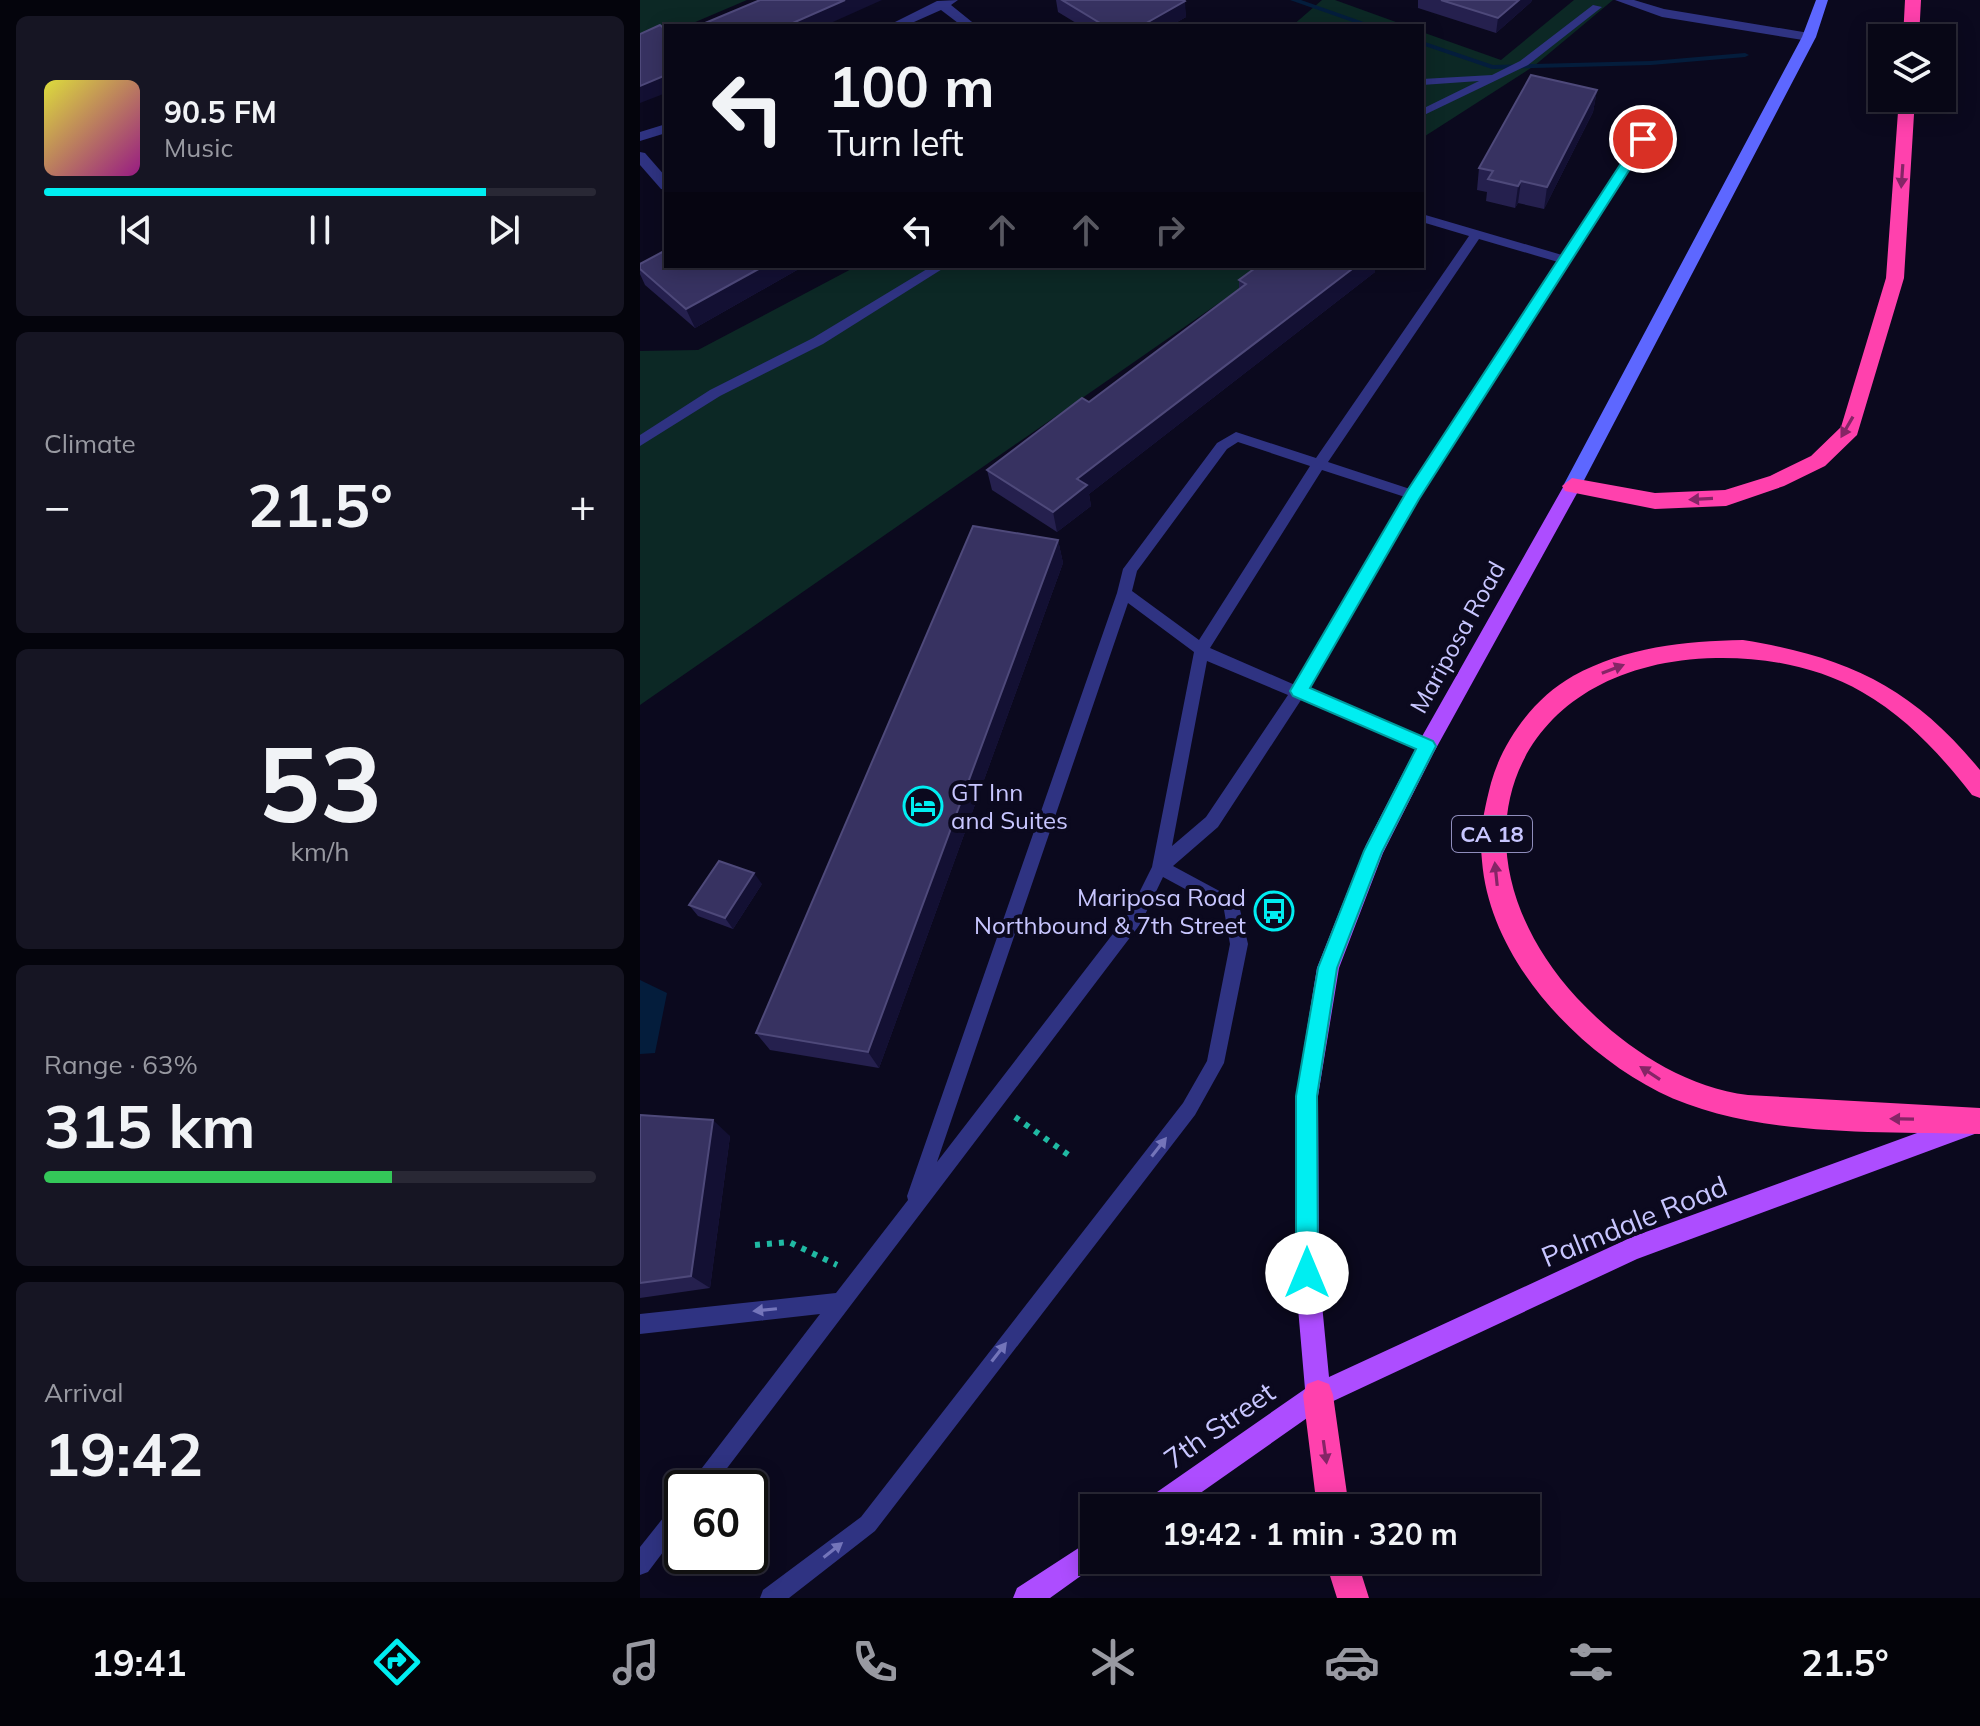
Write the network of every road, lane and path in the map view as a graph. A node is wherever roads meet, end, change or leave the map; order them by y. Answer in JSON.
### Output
{"nodes":[{"id":1,"x":1621,"y":0,"type":"edge"},
{"id":2,"x":1822,"y":0,"type":"edge"},
{"id":3,"x":1913,"y":0,"type":"edge"},
{"id":4,"x":947,"y":2,"type":"edge"},
{"id":5,"x":1597,"y":7,"type":"dead end"},
{"id":6,"x":898,"y":24,"type":"edge"},
{"id":7,"x":968,"y":24,"type":"edge"},
{"id":8,"x":1912,"y":24,"type":"edge"},
{"id":9,"x":1809,"y":37,"type":"junction"},
{"id":10,"x":1498,"y":76,"type":"junction"},
{"id":11,"x":1424,"y":82,"type":"edge"},
{"id":12,"x":1424,"y":112,"type":"edge"},
{"id":13,"x":1906,"y":112,"type":"edge"},
{"id":14,"x":664,"y":129,"type":"edge"},
{"id":15,"x":640,"y":137,"type":"edge"},
{"id":16,"x":1643,"y":139,"type":"dead end"},
{"id":17,"x":640,"y":156,"type":"edge"},
{"id":18,"x":664,"y":184,"type":"edge"},
{"id":19,"x":1424,"y":219,"type":"edge"},
{"id":20,"x":1476,"y":234,"type":"junction"},
{"id":21,"x":1566,"y":260,"type":"junction"},
{"id":22,"x":938,"y":268,"type":"edge"},
{"id":23,"x":640,"y":441,"type":"edge"},
{"id":24,"x":1319,"y":464,"type":"junction"},
{"id":25,"x":1572,"y":486,"type":"junction"},
{"id":26,"x":1413,"y":495,"type":"junction"},
{"id":27,"x":1124,"y":593,"type":"junction"},
{"id":28,"x":1202,"y":648,"type":"junction"},
{"id":29,"x":1299,"y":691,"type":"junction"},
{"id":30,"x":1427,"y":746,"type":"junction"},
{"id":31,"x":1980,"y":788,"type":"edge"},
{"id":32,"x":1160,"y":867,"type":"junction"},
{"id":33,"x":1014,"y":1117,"type":"dead end"},
{"id":34,"x":1980,"y":1121,"type":"edge"},
{"id":35,"x":1070,"y":1156,"type":"dead end"},
{"id":36,"x":911,"y":1211,"type":"junction"},
{"id":37,"x":755,"y":1245,"type":"dead end"},
{"id":38,"x":861,"y":1277,"type":"junction"},
{"id":39,"x":842,"y":1302,"type":"junction"},
{"id":40,"x":640,"y":1324,"type":"edge"},
{"id":41,"x":1318,"y":1395,"type":"junction"},
{"id":42,"x":713,"y":1470,"type":"edge"},
{"id":43,"x":1176,"y":1494,"type":"edge"},
{"id":44,"x":1331,"y":1494,"type":"edge"},
{"id":45,"x":664,"y":1533,"type":"edge"},
{"id":46,"x":1080,"y":1561,"type":"edge"},
{"id":47,"x":640,"y":1564,"type":"edge"},
{"id":48,"x":1345,"y":1574,"type":"edge"},
{"id":49,"x":771,"y":1598,"type":"edge"},
{"id":50,"x":1027,"y":1598,"type":"edge"},
{"id":51,"x":1353,"y":1598,"type":"edge"}],
"edges":[{"from":1,"to":9,"type":"street"},
{"from":2,"to":9,"type":"main road","name":"Mariposa Road"},
{"from":3,"to":8,"type":"highway"},
{"from":4,"to":6,"type":"street"},
{"from":4,"to":7,"type":"street"},
{"from":5,"to":10,"type":"lane"},
{"from":9,"to":25,"type":"main road","name":"Mariposa Road"},
{"from":10,"to":11,"type":"lane"},
{"from":10,"to":12,"type":"lane"},
{"from":13,"to":25,"type":"highway","one_way":true},
{"from":14,"to":15,"type":"street"},
{"from":16,"to":21,"type":"lane"},
{"from":17,"to":18,"type":"street"},
{"from":19,"to":20,"type":"lane"},
{"from":20,"to":21,"type":"lane"},
{"from":20,"to":24,"type":"lane"},
{"from":21,"to":26,"type":"lane"},
{"from":22,"to":23,"type":"lane"},
{"from":24,"to":26,"type":"lane"},
{"from":24,"to":27,"type":"lane"},
{"from":24,"to":28,"type":"lane"},
{"from":25,"to":30,"type":"main road","name":"Mariposa Road"},
{"from":26,"to":29,"type":"lane"},
{"from":27,"to":28,"type":"lane"},
{"from":27,"to":36,"type":"lane"},
{"from":28,"to":29,"type":"lane"},
{"from":28,"to":32,"type":"lane"},
{"from":29,"to":30,"type":"lane"},
{"from":29,"to":32,"type":"lane"},
{"from":30,"to":41,"type":"main road","name":"Mariposa Road"},
{"from":34,"to":31,"type":"highway","number":"CA 18","one_way":true},
{"from":32,"to":36,"type":"lane"},
{"from":49,"to":32,"type":"lane","one_way":true},
{"from":33,"to":35,"type":"path"},
{"from":34,"to":41,"type":"main road","name":"Palmdale Road"},
{"from":36,"to":38,"type":"lane"},
{"from":37,"to":38,"type":"path"},
{"from":38,"to":39,"type":"lane"},
{"from":39,"to":40,"type":"lane","one_way":true},
{"from":39,"to":42,"type":"lane"},
{"from":41,"to":43,"type":"main road","name":"7th Street"},
{"from":41,"to":44,"type":"highway","one_way":true},
{"from":45,"to":47,"type":"lane"},
{"from":46,"to":50,"type":"main road"},
{"from":48,"to":51,"type":"highway"}]}
